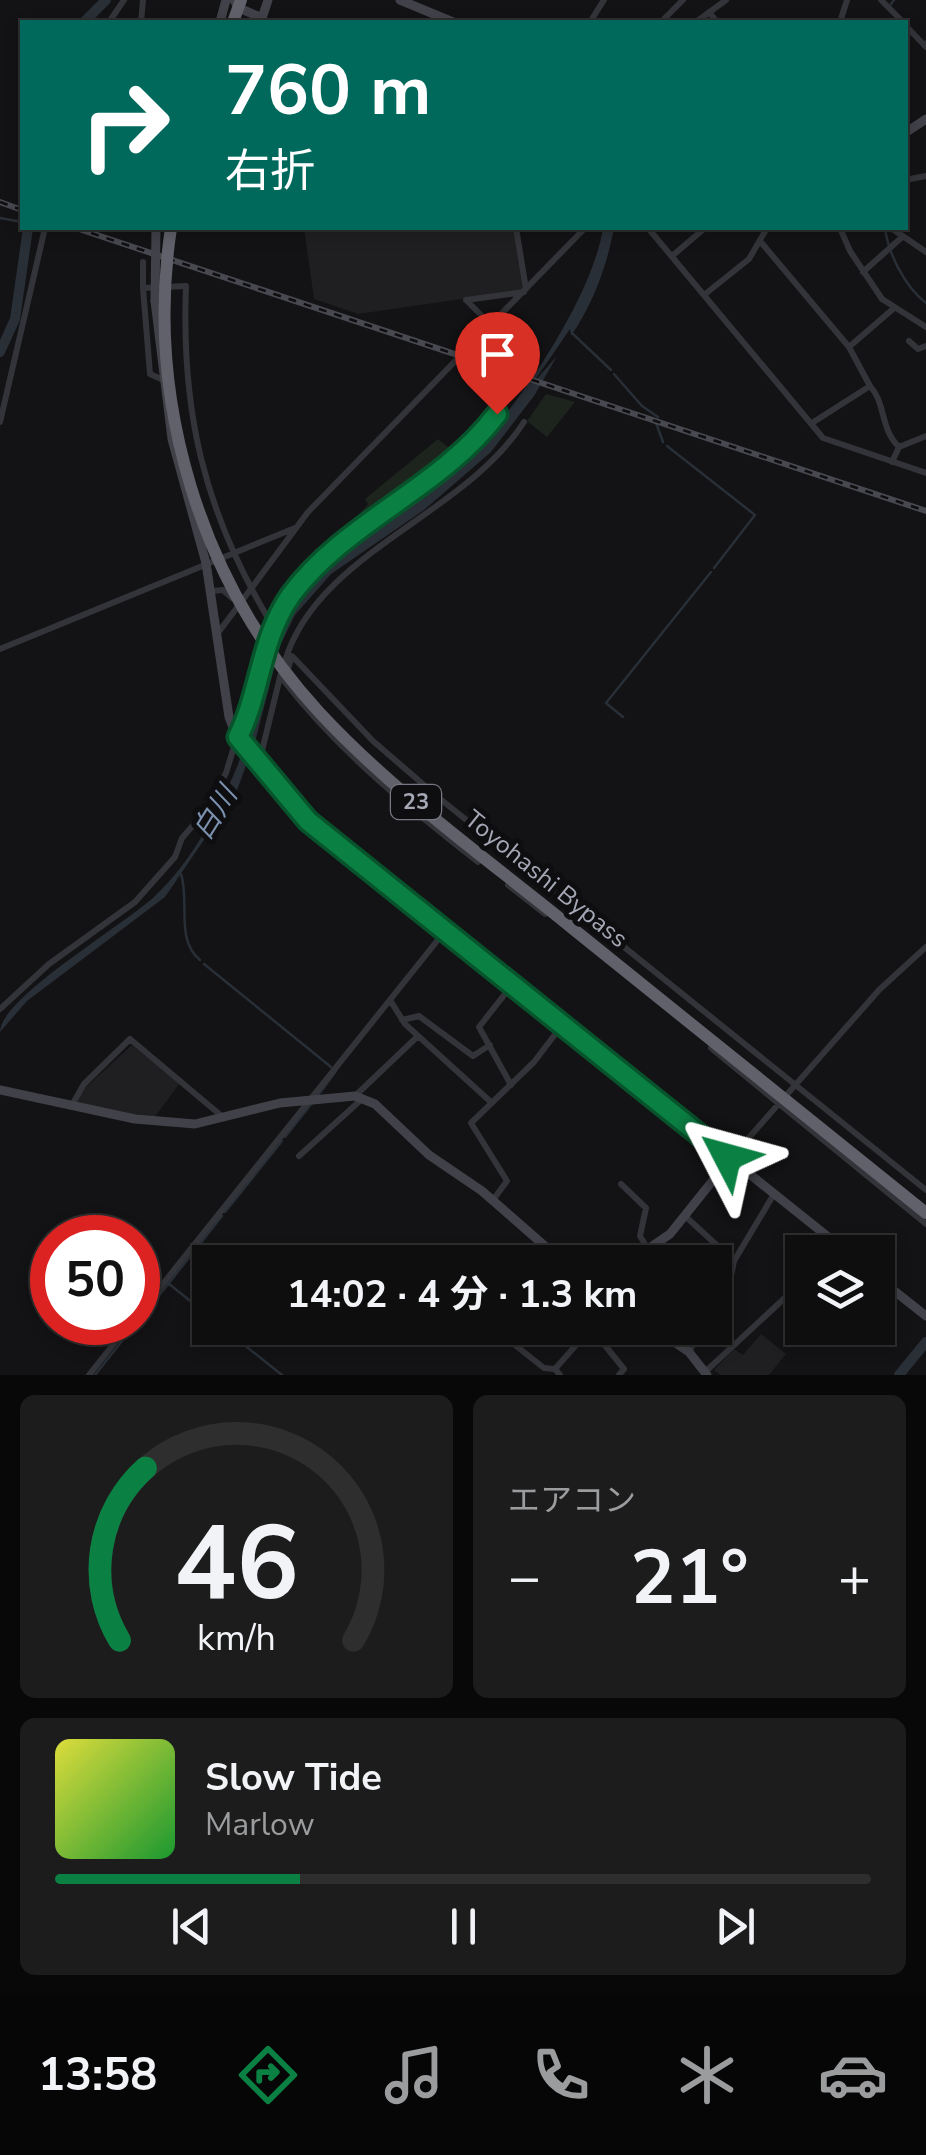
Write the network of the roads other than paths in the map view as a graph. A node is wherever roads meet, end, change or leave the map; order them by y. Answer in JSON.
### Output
{"nodes":[{"id":1,"x":237,"y":0,"type":"edge"},
{"id":2,"x":268,"y":0,"type":"edge"},
{"id":3,"x":400,"y":0,"type":"edge"},
{"id":4,"x":683,"y":0,"type":"edge"},
{"id":5,"x":726,"y":0,"type":"edge"},
{"id":6,"x":880,"y":0,"type":"edge"},
{"id":7,"x":710,"y":12,"type":"junction"},
{"id":8,"x":261,"y":20,"type":"edge"},
{"id":9,"x":448,"y":20,"type":"edge"},
{"id":10,"x":663,"y":20,"type":"edge"},
{"id":11,"x":699,"y":20,"type":"edge"},
{"id":12,"x":716,"y":20,"type":"edge"},
{"id":13,"x":899,"y":20,"type":"edge"},
{"id":14,"x":46,"y":230,"type":"edge"},
{"id":15,"x":160,"y":230,"type":"edge"},
{"id":16,"x":160,"y":230,"type":"edge"},
{"id":17,"x":516,"y":230,"type":"edge"},
{"id":18,"x":583,"y":230,"type":"edge"},
{"id":19,"x":650,"y":230,"type":"edge"},
{"id":20,"x":703,"y":230,"type":"edge"},
{"id":21,"x":766,"y":230,"type":"edge"},
{"id":22,"x":841,"y":230,"type":"edge"},
{"id":23,"x":893,"y":230,"type":"edge"},
{"id":24,"x":901,"y":238,"type":"junction"},
{"id":25,"x":760,"y":242,"type":"junction"},
{"id":26,"x":926,"y":252,"type":"edge"},
{"id":27,"x":672,"y":256,"type":"junction"},
{"id":28,"x":144,"y":262,"type":"dead end"},
{"id":29,"x":864,"y":272,"type":"junction"},
{"id":30,"x":143,"y":288,"type":"junction"},
{"id":31,"x":525,"y":291,"type":"junction"},
{"id":32,"x":704,"y":295,"type":"junction"},
{"id":33,"x":160,"y":297,"type":"junction"},
{"id":34,"x":893,"y":308,"type":"junction"},
{"id":35,"x":492,"y":326,"type":"junction"},
{"id":36,"x":926,"y":327,"type":"edge"},
{"id":37,"x":910,"y":341,"type":"dead end"},
{"id":38,"x":926,"y":346,"type":"edge"},
{"id":39,"x":849,"y":347,"type":"junction"},
{"id":40,"x":161,"y":379,"type":"junction"},
{"id":41,"x":870,"y":386,"type":"junction"},
{"id":42,"x":188,"y":406,"type":"junction"},
{"id":43,"x":496,"y":407,"type":"dead end"},
{"id":44,"x":166,"y":409,"type":"junction"},
{"id":45,"x":0,"y":422,"type":"edge"},
{"id":46,"x":524,"y":422,"type":"dead end"},
{"id":47,"x":812,"y":424,"type":"junction"},
{"id":48,"x":926,"y":436,"type":"edge"},
{"id":49,"x":899,"y":447,"type":"junction"},
{"id":50,"x":892,"y":462,"type":"junction"},
{"id":51,"x":926,"y":473,"type":"edge"},
{"id":52,"x":296,"y":528,"type":"junction"},
{"id":53,"x":234,"y":553,"type":"junction"},
{"id":54,"x":206,"y":563,"type":"junction"},
{"id":55,"x":251,"y":589,"type":"junction"},
{"id":56,"x":212,"y":592,"type":"junction"},
{"id":57,"x":237,"y":607,"type":"junction"},
{"id":58,"x":218,"y":633,"type":"junction"},
{"id":59,"x":0,"y":649,"type":"edge"},
{"id":60,"x":310,"y":676,"type":"junction"},
{"id":61,"x":294,"y":694,"type":"junction"},
{"id":62,"x":238,"y":738,"type":"junction"},
{"id":63,"x":373,"y":742,"type":"junction"},
{"id":64,"x":258,"y":761,"type":"junction"},
{"id":65,"x":357,"y":762,"type":"junction"},
{"id":66,"x":439,"y":798,"type":"junction"},
{"id":67,"x":422,"y":818,"type":"junction"},
{"id":68,"x":507,"y":852,"type":"junction"},
{"id":69,"x":492,"y":872,"type":"junction"},
{"id":70,"x":445,"y":931,"type":"junction"},
{"id":71,"x":926,"y":947,"type":"edge"},
{"id":72,"x":624,"y":948,"type":"junction"},
{"id":73,"x":610,"y":966,"type":"junction"},
{"id":74,"x":512,"y":985,"type":"junction"},
{"id":75,"x":390,"y":1000,"type":"junction"},
{"id":76,"x":0,"y":1009,"type":"edge"},
{"id":77,"x":402,"y":1020,"type":"junction"},
{"id":78,"x":562,"y":1024,"type":"junction"},
{"id":79,"x":418,"y":1036,"type":"junction"},
{"id":80,"x":490,"y":1045,"type":"junction"},
{"id":81,"x":511,"y":1085,"type":"junction"},
{"id":82,"x":795,"y":1085,"type":"junction"},
{"id":83,"x":0,"y":1090,"type":"edge"},
{"id":84,"x":359,"y":1098,"type":"junction"},
{"id":85,"x":311,"y":1099,"type":"junction"},
{"id":86,"x":492,"y":1103,"type":"junction"},
{"id":87,"x":779,"y":1104,"type":"junction"},
{"id":88,"x":71,"y":1106,"type":"junction"},
{"id":89,"x":224,"y":1118,"type":"junction"},
{"id":90,"x":299,"y":1156,"type":"dead end"},
{"id":91,"x":730,"y":1159,"type":"junction"},
{"id":92,"x":895,"y":1166,"type":"junction"},
{"id":93,"x":622,"y":1184,"type":"dead end"},
{"id":94,"x":880,"y":1185,"type":"junction"},
{"id":95,"x":926,"y":1190,"type":"edge"},
{"id":96,"x":774,"y":1194,"type":"junction"},
{"id":97,"x":492,"y":1200,"type":"junction"},
{"id":98,"x":926,"y":1210,"type":"edge"},
{"id":99,"x":684,"y":1215,"type":"junction"},
{"id":100,"x":926,"y":1224,"type":"edge"},
{"id":101,"x":825,"y":1235,"type":"edge"},
{"id":102,"x":542,"y":1245,"type":"edge"},
{"id":103,"x":650,"y":1245,"type":"edge"},
{"id":104,"x":654,"y":1245,"type":"edge"},
{"id":105,"x":734,"y":1260,"type":"junction"},
{"id":106,"x":732,"y":1270,"type":"edge"},
{"id":107,"x":160,"y":1288,"type":"edge"},
{"id":108,"x":895,"y":1291,"type":"edge"},
{"id":109,"x":785,"y":1298,"type":"edge"},
{"id":110,"x":926,"y":1316,"type":"edge"},
{"id":111,"x":113,"y":1345,"type":"edge"},
{"id":112,"x":515,"y":1345,"type":"edge"},
{"id":113,"x":578,"y":1345,"type":"edge"},
{"id":114,"x":605,"y":1345,"type":"edge"},
{"id":115,"x":680,"y":1345,"type":"edge"},
{"id":116,"x":694,"y":1345,"type":"edge"},
{"id":117,"x":690,"y":1352,"type":"junction"},
{"id":118,"x":557,"y":1372,"type":"edge"},
{"id":119,"x":703,"y":1373,"type":"edge"},
{"id":120,"x":89,"y":1375,"type":"edge"},
{"id":121,"x":619,"y":1375,"type":"edge"}],
"edges":[{"from":1,"to":8,"type":"main road"},
{"from":2,"to":8,"type":"main road"},
{"from":3,"to":9,"type":"main road"},
{"from":4,"to":10,"type":"street"},
{"from":5,"to":7,"type":"street"},
{"from":6,"to":13,"type":"street"},
{"from":7,"to":11,"type":"street"},
{"from":7,"to":12,"type":"street"},
{"from":14,"to":45,"type":"street"},
{"from":15,"to":33,"type":"highway","name":"Toyohashi Bypass","number":"23","bridge":true},
{"from":16,"to":98,"type":"highway","name":"Toyohashi Bypass","number":"23","bridge":true},
{"from":17,"to":31,"type":"street"},
{"from":18,"to":31,"type":"street"},
{"from":19,"to":27,"type":"street"},
{"from":20,"to":27,"type":"street"},
{"from":21,"to":25,"type":"street"},
{"from":22,"to":29,"type":"street"},
{"from":23,"to":24,"type":"street"},
{"from":24,"to":26,"type":"street"},
{"from":24,"to":29,"type":"street"},
{"from":25,"to":32,"type":"street"},
{"from":25,"to":39,"type":"street"},
{"from":27,"to":32,"type":"street"},
{"from":28,"to":30,"type":"street"},
{"from":29,"to":34,"type":"street"},
{"from":30,"to":40,"type":"street"},
{"from":30,"to":42,"type":"street"},
{"from":31,"to":35,"type":"street"},
{"from":31,"to":35,"type":"street"},
{"from":32,"to":47,"type":"street"},
{"from":33,"to":40,"type":"main road"},
{"from":33,"to":98,"type":"highway","name":"Toyohashi Bypass","number":"23","bridge":true},
{"from":34,"to":36,"type":"street"},
{"from":34,"to":39,"type":"street"},
{"from":35,"to":52,"type":"street"},
{"from":37,"to":38,"type":"street"},
{"from":39,"to":41,"type":"street"},
{"from":40,"to":44,"type":"main road"},
{"from":41,"to":47,"type":"street"},
{"from":41,"to":49,"type":"street"},
{"from":42,"to":44,"type":"street"},
{"from":42,"to":53,"type":"street"},
{"from":43,"to":62,"type":"street"},
{"from":44,"to":54,"type":"main road"},
{"from":46,"to":64,"type":"street"},
{"from":47,"to":50,"type":"street"},
{"from":48,"to":49,"type":"street"},
{"from":49,"to":50,"type":"street"},
{"from":50,"to":51,"type":"street"},
{"from":52,"to":53,"type":"street"},
{"from":52,"to":55,"type":"street"},
{"from":53,"to":54,"type":"street"},
{"from":53,"to":55,"type":"street"},
{"from":54,"to":56,"type":"main road"},
{"from":54,"to":59,"type":"street"},
{"from":55,"to":57,"type":"street"},
{"from":55,"to":57,"type":"street"},
{"from":56,"to":57,"type":"street"},
{"from":56,"to":58,"type":"main road"},
{"from":57,"to":58,"type":"street"},
{"from":58,"to":62,"type":"main road"},
{"from":60,"to":61,"type":"street"},
{"from":60,"to":61,"type":"street"},
{"from":60,"to":63,"type":"street"},
{"from":61,"to":65,"type":"street"},
{"from":62,"to":64,"type":"main road"},
{"from":62,"to":76,"type":"street"},
{"from":63,"to":65,"type":"street"},
{"from":63,"to":66,"type":"street"},
{"from":64,"to":70,"type":"main road"},
{"from":65,"to":67,"type":"street"},
{"from":66,"to":67,"type":"street"},
{"from":66,"to":68,"type":"street"},
{"from":67,"to":69,"type":"street"},
{"from":68,"to":69,"type":"street"},
{"from":68,"to":72,"type":"street"},
{"from":69,"to":73,"type":"street"},
{"from":70,"to":74,"type":"main road"},
{"from":70,"to":75,"type":"street"},
{"from":71,"to":82,"type":"street"},
{"from":72,"to":73,"type":"street"},
{"from":72,"to":82,"type":"street"},
{"from":73,"to":87,"type":"street"},
{"from":74,"to":78,"type":"main road"},
{"from":74,"to":80,"type":"street"},
{"from":75,"to":77,"type":"street"},
{"from":75,"to":85,"type":"street"},
{"from":77,"to":79,"type":"street"},
{"from":77,"to":80,"type":"street"},
{"from":78,"to":81,"type":"street"},
{"from":78,"to":91,"type":"main road"},
{"from":79,"to":84,"type":"street"},
{"from":79,"to":86,"type":"street"},
{"from":80,"to":81,"type":"street"},
{"from":81,"to":86,"type":"street"},
{"from":82,"to":87,"type":"street"},
{"from":82,"to":92,"type":"street"},
{"from":83,"to":88,"type":"main road"},
{"from":84,"to":85,"type":"main road"},
{"from":84,"to":90,"type":"street"},
{"from":84,"to":97,"type":"main road"},
{"from":85,"to":89,"type":"main road"},
{"from":85,"to":107,"type":"street"},
{"from":86,"to":97,"type":"street"},
{"from":87,"to":91,"type":"street"},
{"from":87,"to":94,"type":"street"},
{"from":88,"to":89,"type":"main road"},
{"from":88,"to":89,"type":"street"},
{"from":91,"to":96,"type":"main road"},
{"from":91,"to":99,"type":"main road"},
{"from":92,"to":94,"type":"street"},
{"from":92,"to":95,"type":"street"},
{"from":93,"to":103,"type":"street"},
{"from":94,"to":100,"type":"street"},
{"from":96,"to":101,"type":"main road"},
{"from":96,"to":105,"type":"street"},
{"from":97,"to":102,"type":"main road"},
{"from":99,"to":104,"type":"main road"},
{"from":99,"to":105,"type":"street"},
{"from":105,"to":106,"type":"street"},
{"from":108,"to":110,"type":"main road"},
{"from":109,"to":119,"type":"street"},
{"from":111,"to":120,"type":"street"},
{"from":112,"to":118,"type":"street"},
{"from":113,"to":118,"type":"street"},
{"from":114,"to":121,"type":"street"},
{"from":115,"to":117,"type":"main road"},
{"from":116,"to":117,"type":"street"},
{"from":117,"to":119,"type":"main road"}]}
